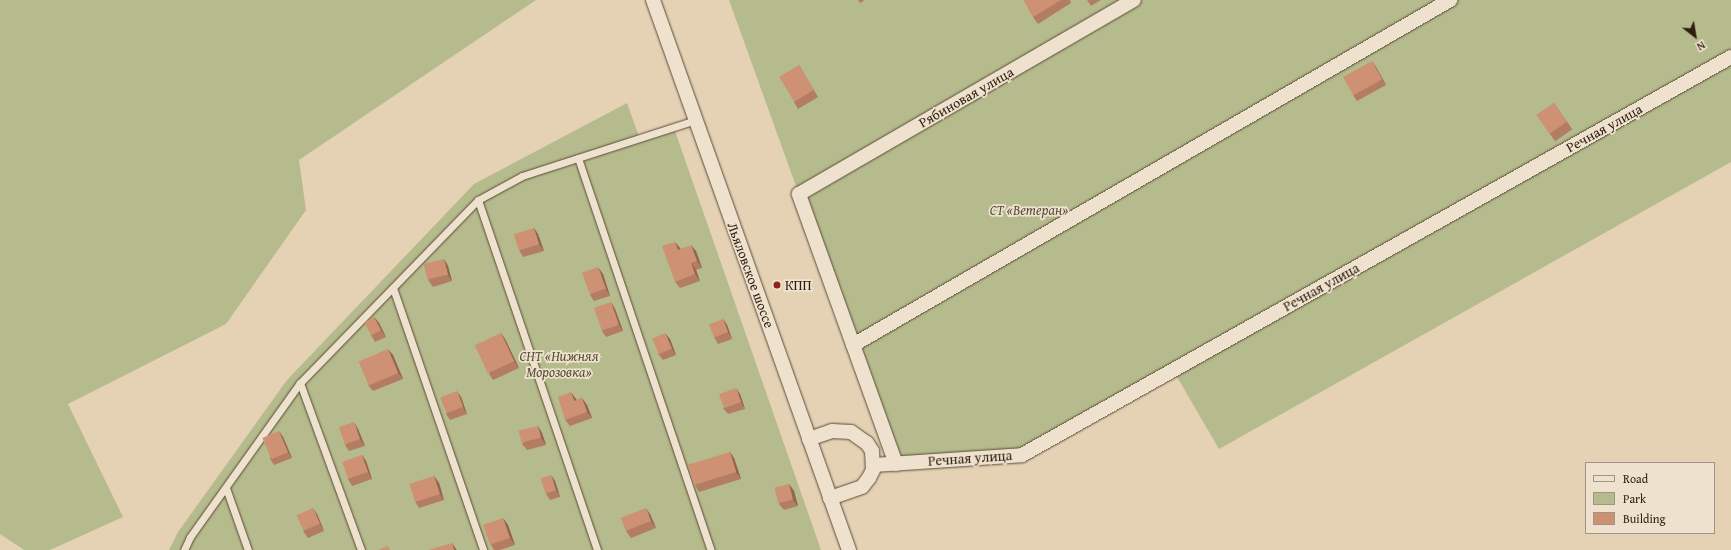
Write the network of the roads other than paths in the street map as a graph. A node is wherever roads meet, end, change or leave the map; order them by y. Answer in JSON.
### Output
{"nodes":[{"id":1,"x":1134,"y":0,"type":"edge"},
{"id":2,"x":1450,"y":0,"type":"edge"},
{"id":3,"x":656,"y":1,"type":"edge"},
{"id":4,"x":1731,"y":56,"type":"edge"},
{"id":5,"x":696,"y":120,"type":"junction"},
{"id":6,"x":578,"y":158,"type":"junction"},
{"id":7,"x":478,"y":200,"type":"junction"},
{"id":8,"x":393,"y":288,"type":"junction"},
{"id":9,"x":853,"y":345,"type":"junction"},
{"id":10,"x":300,"y":383,"type":"junction"},
{"id":11,"x":809,"y":439,"type":"junction"},
{"id":12,"x":896,"y":464,"type":"junction"},
{"id":13,"x":873,"y":466,"type":"junction"},
{"id":14,"x":226,"y":488,"type":"junction"},
{"id":15,"x":830,"y":498,"type":"junction"},
{"id":16,"x":184,"y":550,"type":"edge"},
{"id":17,"x":248,"y":550,"type":"edge"},
{"id":18,"x":361,"y":550,"type":"edge"},
{"id":19,"x":483,"y":550,"type":"edge"},
{"id":20,"x":597,"y":550,"type":"edge"},
{"id":21,"x":711,"y":550,"type":"edge"},
{"id":22,"x":849,"y":550,"type":"edge"}],
"edges":[{"from":1,"to":9,"type":"street","name":"Рябиновая улица"},
{"from":2,"to":9,"type":"street"},
{"from":3,"to":5,"type":"street","name":"Льяловское шоссе"},
{"from":4,"to":12,"type":"street","name":"Речная улица"},
{"from":5,"to":6,"type":"lane"},
{"from":5,"to":11,"type":"street","name":"Льяловское шоссе"},
{"from":6,"to":7,"type":"lane"},
{"from":6,"to":21,"type":"lane"},
{"from":7,"to":8,"type":"lane"},
{"from":7,"to":20,"type":"lane"},
{"from":8,"to":10,"type":"lane"},
{"from":8,"to":19,"type":"lane"},
{"from":9,"to":12,"type":"street"},
{"from":10,"to":14,"type":"lane"},
{"from":10,"to":18,"type":"lane"},
{"from":11,"to":13,"type":"street"},
{"from":11,"to":15,"type":"street","name":"Льяловское шоссе"},
{"from":12,"to":13,"type":"street","name":"Речная улица"},
{"from":13,"to":15,"type":"street"},
{"from":14,"to":16,"type":"lane"},
{"from":14,"to":17,"type":"lane"},
{"from":15,"to":22,"type":"street","name":"Льяловское шоссе"}]}
